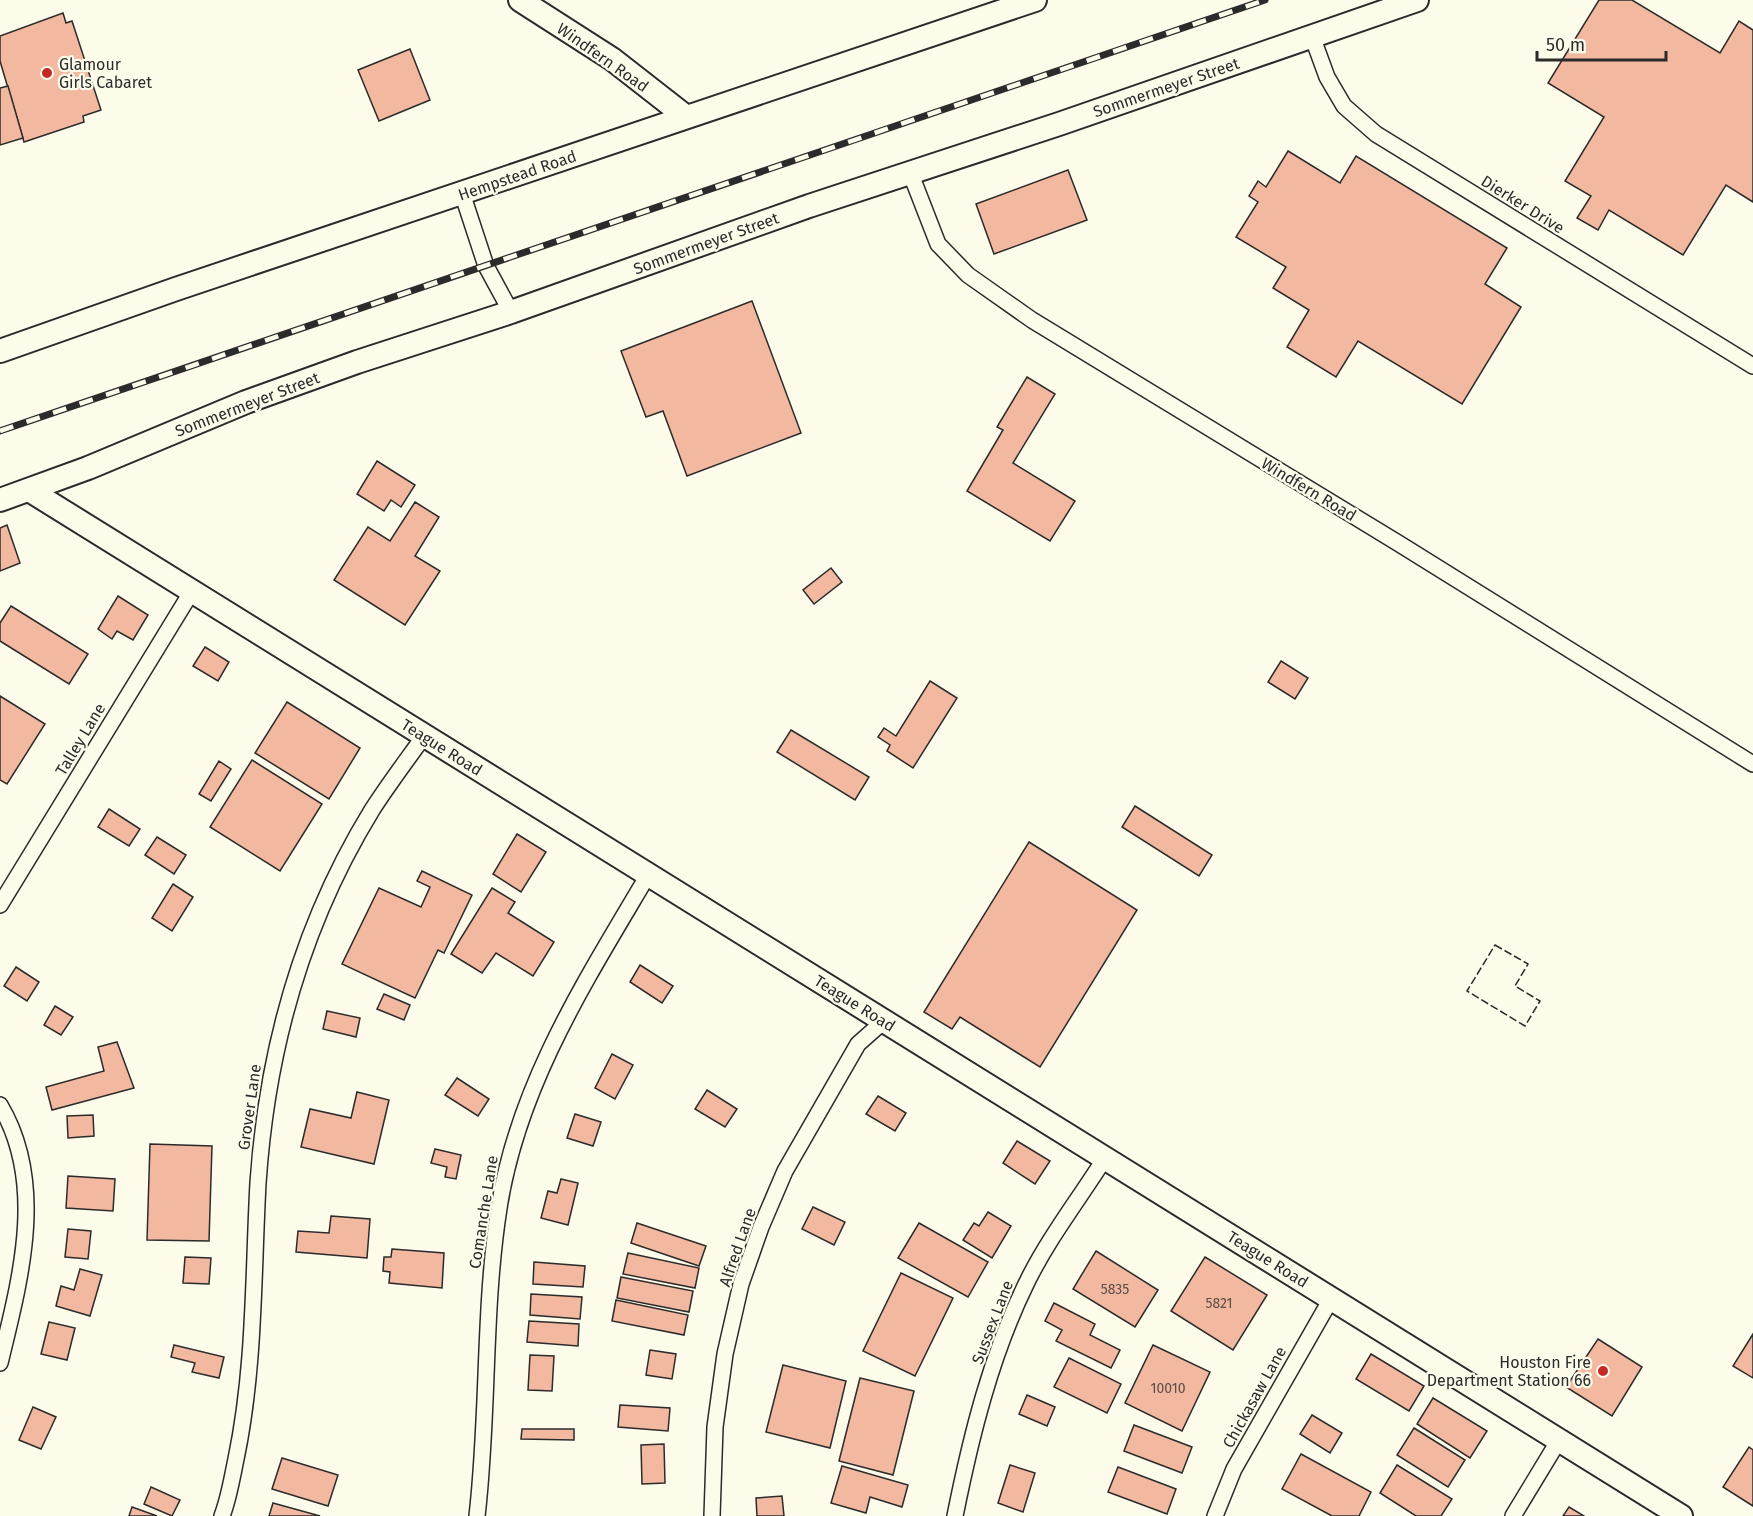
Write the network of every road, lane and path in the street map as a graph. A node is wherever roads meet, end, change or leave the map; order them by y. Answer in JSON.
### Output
{"nodes":[{"id":1,"x":520,"y":0,"type":"edge"},
{"id":2,"x":1035,"y":0,"type":"edge"},
{"id":3,"x":1417,"y":0,"type":"edge"},
{"id":4,"x":1312,"y":36,"type":"junction"},
{"id":5,"x":685,"y":117,"type":"junction"},
{"id":6,"x":910,"y":172,"type":"junction"},
{"id":7,"x":462,"y":193,"type":"junction"},
{"id":8,"x":511,"y":312,"type":"junction"},
{"id":9,"x":0,"y":351,"type":"edge"},
{"id":10,"x":1753,"y":366,"type":"edge"},
{"id":11,"x":29,"y":490,"type":"junction"},
{"id":12,"x":0,"y":500,"type":"edge"},
{"id":13,"x":192,"y":591,"type":"junction"},
{"id":14,"x":424,"y":735,"type":"junction"},
{"id":15,"x":1753,"y":764,"type":"edge"},
{"id":16,"x":648,"y":875,"type":"junction"},
{"id":17,"x":0,"y":905,"type":"edge"},
{"id":18,"x":884,"y":1021,"type":"junction"},
{"id":19,"x":0,"y":1105,"type":"edge"},
{"id":20,"x":1105,"y":1158,"type":"junction"},
{"id":21,"x":1331,"y":1299,"type":"junction"},
{"id":22,"x":0,"y":1363,"type":"edge"},
{"id":23,"x":1558,"y":1440,"type":"junction"},
{"id":24,"x":222,"y":1516,"type":"edge"},
{"id":25,"x":477,"y":1516,"type":"edge"},
{"id":26,"x":712,"y":1516,"type":"edge"},
{"id":27,"x":955,"y":1516,"type":"edge"},
{"id":28,"x":1215,"y":1516,"type":"edge"},
{"id":29,"x":1513,"y":1516,"type":"edge"},
{"id":30,"x":1681,"y":1516,"type":"edge"}],
"edges":[{"from":1,"to":5,"type":"street","name":"Windfern Road"},
{"from":2,"to":5,"type":"street","name":"Hempstead Road"},
{"from":3,"to":4,"type":"street","name":"Sommermeyer Street"},
{"from":4,"to":6,"type":"street","name":"Sommermeyer Street"},
{"from":4,"to":10,"type":"street","name":"Dierker Drive"},
{"from":5,"to":7,"type":"street","name":"Hempstead Road"},
{"from":6,"to":8,"type":"street","name":"Sommermeyer Street"},
{"from":6,"to":15,"type":"street","name":"Windfern Road"},
{"from":7,"to":8,"type":"street"},
{"from":7,"to":9,"type":"street","name":"Hempstead Road"},
{"from":8,"to":11,"type":"street","name":"Sommermeyer Street"},
{"from":11,"to":12,"type":"street","name":"Sommermeyer Street"},
{"from":11,"to":13,"type":"street","name":"Teague Road"},
{"from":13,"to":14,"type":"street","name":"Teague Road"},
{"from":13,"to":17,"type":"street","name":"Talley Lane"},
{"from":14,"to":16,"type":"street","name":"Teague Road"},
{"from":14,"to":24,"type":"street","name":"Grover Lane"},
{"from":16,"to":18,"type":"street","name":"Teague Road"},
{"from":16,"to":25,"type":"street","name":"Comanche Lane"},
{"from":18,"to":20,"type":"street","name":"Teague Road"},
{"from":18,"to":26,"type":"street","name":"Alfred Lane"},
{"from":19,"to":22,"type":"street"},
{"from":20,"to":21,"type":"street","name":"Teague Road"},
{"from":20,"to":27,"type":"street","name":"Sussex Lane"},
{"from":21,"to":23,"type":"street","name":"Teague Road"},
{"from":21,"to":28,"type":"street","name":"Chickasaw Lane"},
{"from":23,"to":29,"type":"street"},
{"from":23,"to":30,"type":"street","name":"Teague Road"}]}
